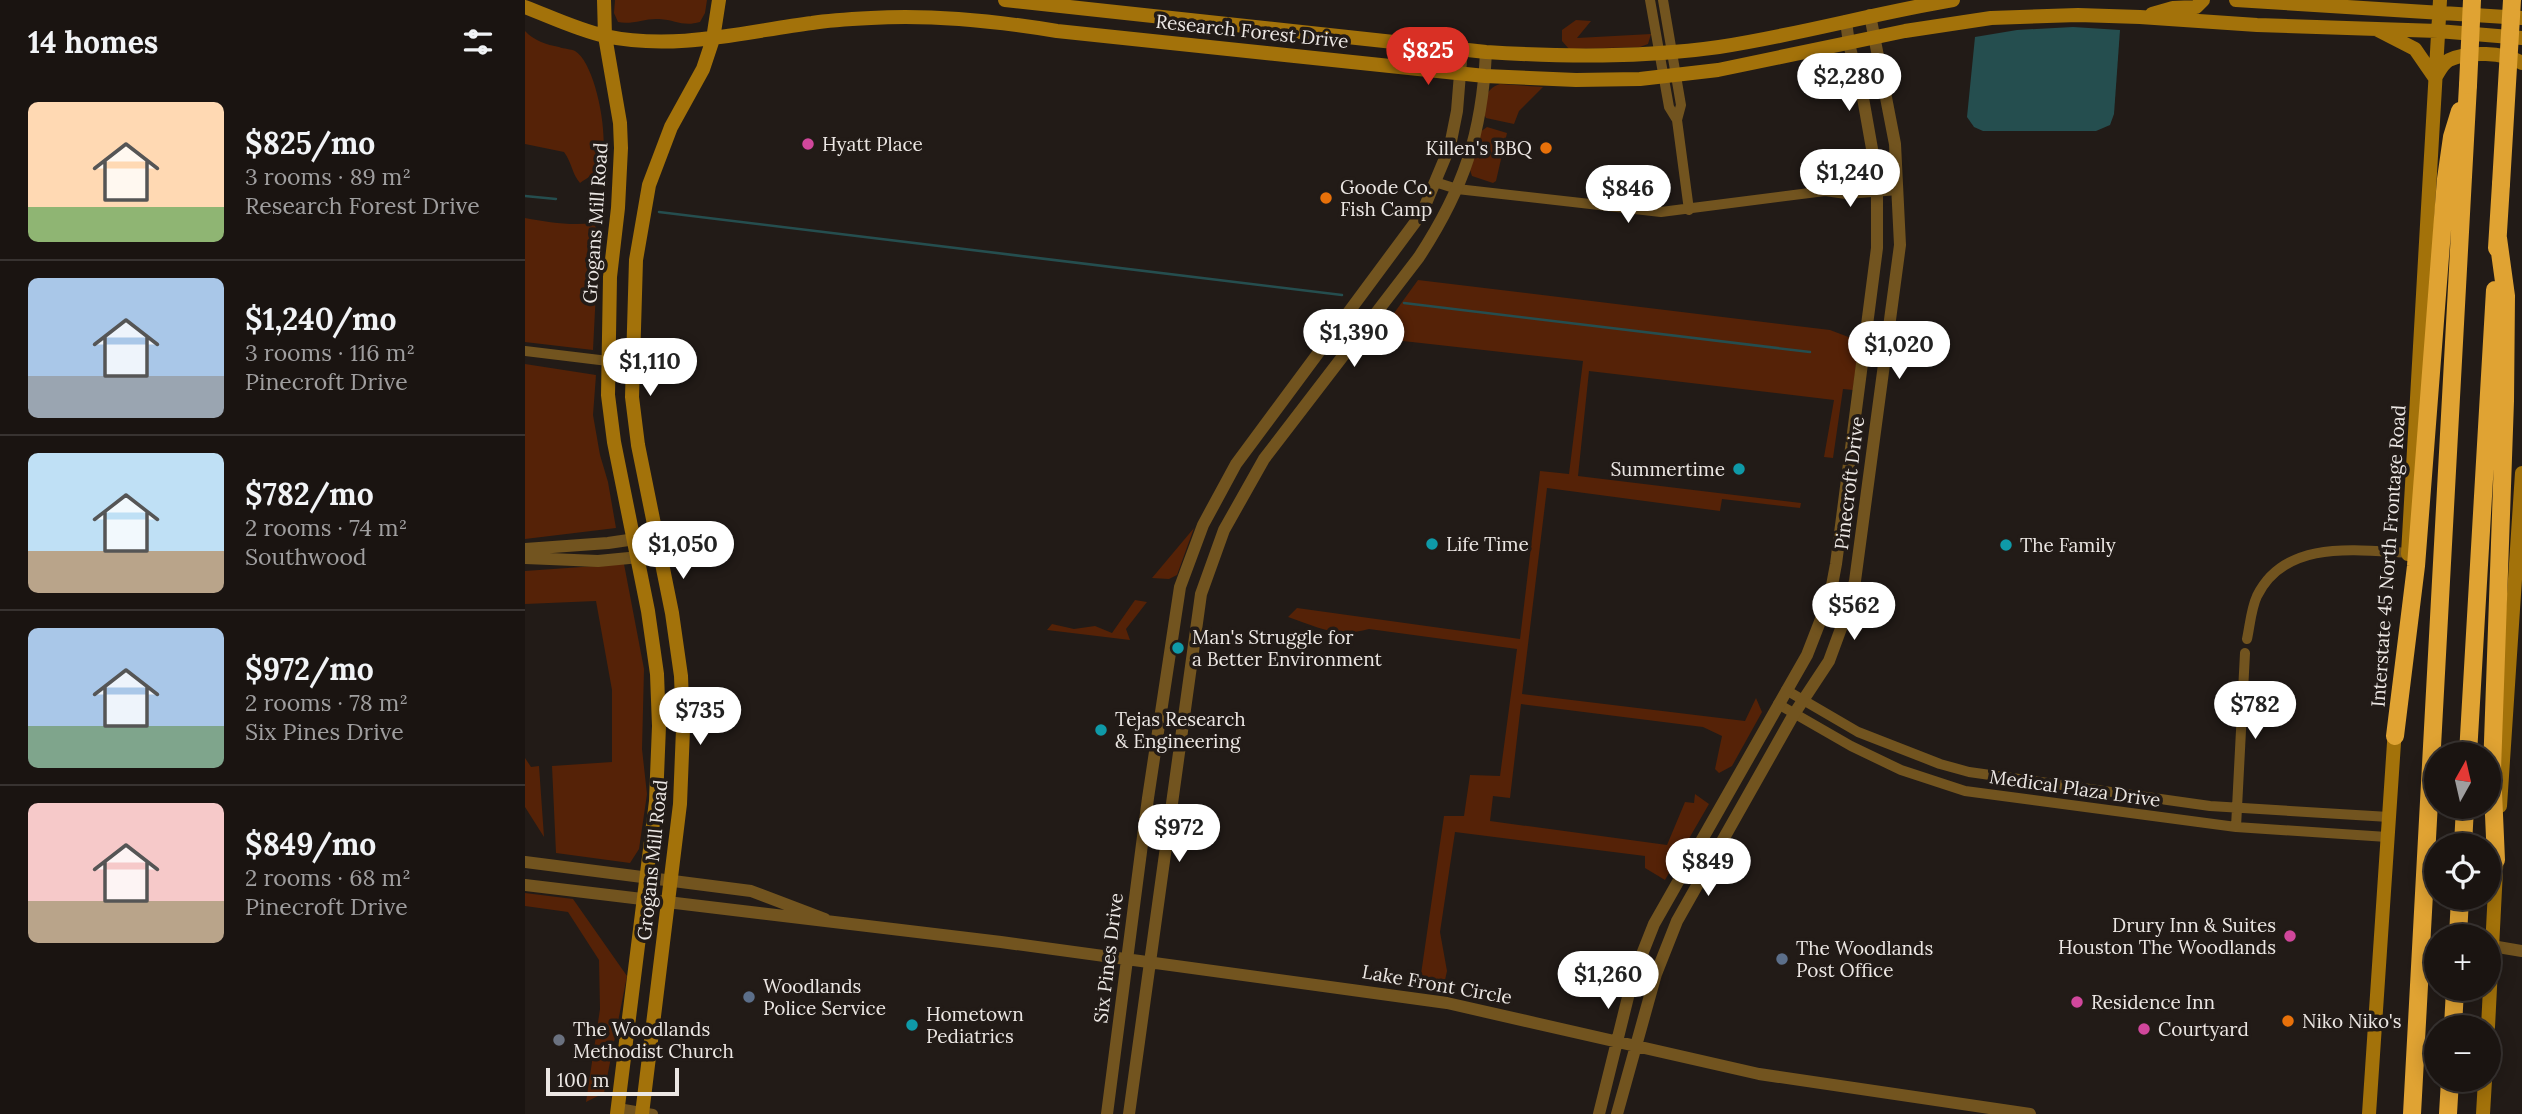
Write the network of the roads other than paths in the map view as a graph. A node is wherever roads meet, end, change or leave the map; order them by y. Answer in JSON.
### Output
{"nodes":[{"id":1,"x":604,"y":0,"type":"edge"},
{"id":2,"x":719,"y":0,"type":"edge"},
{"id":3,"x":1005,"y":0,"type":"edge"},
{"id":4,"x":1650,"y":0,"type":"edge"},
{"id":5,"x":1663,"y":0,"type":"edge"},
{"id":6,"x":1953,"y":0,"type":"edge"},
{"id":7,"x":2203,"y":0,"type":"edge"},
{"id":8,"x":2236,"y":0,"type":"edge"},
{"id":9,"x":2400,"y":0,"type":"edge"},
{"id":10,"x":2472,"y":0,"type":"edge"},
{"id":11,"x":2512,"y":0,"type":"edge"},
{"id":12,"x":1032,"y":4,"type":"junction"},
{"id":13,"x":525,"y":7,"type":"edge"},
{"id":14,"x":2440,"y":7,"type":"edge"},
{"id":15,"x":2364,"y":9,"type":"junction"},
{"id":16,"x":1870,"y":15,"type":"junction"},
{"id":17,"x":2140,"y":17,"type":"junction"},
{"id":18,"x":2522,"y":18,"type":"edge"},
{"id":19,"x":1846,"y":21,"type":"junction"},
{"id":20,"x":1014,"y":24,"type":"junction"},
{"id":21,"x":1263,"y":29,"type":"junction"},
{"id":22,"x":2378,"y":30,"type":"junction"},
{"id":23,"x":2438,"y":31,"type":"junction"},
{"id":24,"x":605,"y":36,"type":"junction"},
{"id":25,"x":1875,"y":38,"type":"junction"},
{"id":26,"x":2522,"y":38,"type":"edge"},
{"id":27,"x":713,"y":39,"type":"junction"},
{"id":28,"x":1849,"y":44,"type":"junction"},
{"id":29,"x":1236,"y":49,"type":"junction"},
{"id":30,"x":1462,"y":49,"type":"junction"},
{"id":31,"x":1486,"y":52,"type":"junction"},
{"id":32,"x":1666,"y":53,"type":"junction"},
{"id":33,"x":2522,"y":62,"type":"edge"},
{"id":34,"x":1460,"y":73,"type":"junction"},
{"id":35,"x":1485,"y":76,"type":"junction"},
{"id":36,"x":1671,"y":76,"type":"junction"},
{"id":37,"x":2435,"y":78,"type":"junction"},
{"id":38,"x":1898,"y":176,"type":"junction"},
{"id":39,"x":1877,"y":177,"type":"junction"},
{"id":40,"x":2455,"y":179,"type":"junction"},
{"id":41,"x":1435,"y":182,"type":"junction"},
{"id":42,"x":1457,"y":189,"type":"junction"},
{"id":43,"x":1898,"y":190,"type":"junction"},
{"id":44,"x":1825,"y":191,"type":"junction"},
{"id":45,"x":1877,"y":192,"type":"junction"},
{"id":46,"x":1689,"y":209,"type":"junction"},
{"id":47,"x":2498,"y":238,"type":"junction"},
{"id":48,"x":1334,"y":332,"type":"junction"},
{"id":49,"x":1350,"y":346,"type":"junction"},
{"id":50,"x":525,"y":351,"type":"edge"},
{"id":51,"x":608,"y":361,"type":"junction"},
{"id":52,"x":1247,"y":448,"type":"junction"},
{"id":53,"x":1264,"y":459,"type":"junction"},
{"id":54,"x":2522,"y":473,"type":"edge"},
{"id":55,"x":2521,"y":502,"type":"edge"},
{"id":56,"x":656,"y":536,"type":"junction"},
{"id":57,"x":633,"y":540,"type":"junction"},
{"id":58,"x":525,"y":549,"type":"edge"},
{"id":59,"x":2409,"y":553,"type":"junction"},
{"id":60,"x":660,"y":555,"type":"junction"},
{"id":61,"x":525,"y":558,"type":"edge"},
{"id":62,"x":637,"y":558,"type":"junction"},
{"id":63,"x":2247,"y":639,"type":"dead end"},
{"id":64,"x":2245,"y":653,"type":"dead end"},
{"id":65,"x":1786,"y":690,"type":"junction"},
{"id":66,"x":1803,"y":700,"type":"junction"},
{"id":67,"x":1778,"y":704,"type":"junction"},
{"id":68,"x":1794,"y":714,"type":"junction"},
{"id":69,"x":2395,"y":736,"type":"junction"},
{"id":70,"x":659,"y":741,"type":"junction"},
{"id":71,"x":2469,"y":742,"type":"edge"},
{"id":72,"x":683,"y":743,"type":"junction"},
{"id":73,"x":2238,"y":809,"type":"junction"},
{"id":74,"x":2389,"y":817,"type":"junction"},
{"id":75,"x":2237,"y":827,"type":"junction"},
{"id":76,"x":2495,"y":833,"type":"edge"},
{"id":77,"x":2499,"y":833,"type":"edge"},
{"id":78,"x":2387,"y":837,"type":"junction"},
{"id":79,"x":525,"y":862,"type":"edge"},
{"id":80,"x":646,"y":878,"type":"junction"},
{"id":81,"x":671,"y":881,"type":"junction"},
{"id":82,"x":525,"y":885,"type":"edge"},
{"id":83,"x":643,"y":900,"type":"junction"},
{"id":84,"x":668,"y":903,"type":"junction"},
{"id":85,"x":831,"y":921,"type":"junction"},
{"id":86,"x":2501,"y":948,"type":"edge"},
{"id":87,"x":2522,"y":951,"type":"edge"},
{"id":88,"x":1128,"y":960,"type":"junction"},
{"id":89,"x":1149,"y":963,"type":"junction"},
{"id":90,"x":1618,"y":1042,"type":"junction"},
{"id":91,"x":1635,"y":1046,"type":"junction"},
{"id":92,"x":2449,"y":1092,"type":"edge"},
{"id":93,"x":2484,"y":1092,"type":"edge"},
{"id":94,"x":618,"y":1111,"type":"edge"},
{"id":95,"x":646,"y":1113,"type":"edge"},
{"id":96,"x":1107,"y":1114,"type":"edge"},
{"id":97,"x":1129,"y":1114,"type":"edge"},
{"id":98,"x":1599,"y":1114,"type":"edge"},
{"id":99,"x":1617,"y":1114,"type":"edge"},
{"id":100,"x":2031,"y":1114,"type":"edge"},
{"id":101,"x":2369,"y":1114,"type":"edge"},
{"id":102,"x":2412,"y":1114,"type":"edge"},
{"id":103,"x":2448,"y":1114,"type":"edge"},
{"id":104,"x":2483,"y":1114,"type":"edge"}],
"edges":[{"from":1,"to":24,"type":"main road","name":"Grogans Mill Road"},
{"from":2,"to":27,"type":"main road","name":"Grogans Mill Road"},
{"from":3,"to":12,"type":"main road","name":"Research Forest Drive"},
{"from":4,"to":32,"type":"street"},
{"from":5,"to":32,"type":"street"},
{"from":6,"to":16,"type":"main road","name":"Research Forest Drive"},
{"from":7,"to":17,"type":"main road"},
{"from":8,"to":15,"type":"main road"},
{"from":9,"to":15,"type":"main road"},
{"from":10,"to":40,"type":"highway","bridge":true},
{"from":11,"to":47,"type":"highway","bridge":true},
{"from":12,"to":20,"type":"main road"},
{"from":12,"to":21,"type":"main road","name":"Research Forest Drive"},
{"from":13,"to":24,"type":"main road","name":"Research Forest Drive"},
{"from":14,"to":15,"type":"main road"},
{"from":14,"to":18,"type":"main road"},
{"from":14,"to":23,"type":"main road","name":"Interstate 45 North Frontage Road"},
{"from":16,"to":19,"type":"main road","name":"Research Forest Drive"},
{"from":16,"to":25,"type":"street","name":"Pinecroft Drive"},
{"from":17,"to":22,"type":"main road","name":"Research Forest Drive"},
{"from":17,"to":25,"type":"main road","name":"Research Forest Drive"},
{"from":19,"to":28,"type":"street","name":"Pinecroft Drive"},
{"from":19,"to":32,"type":"main road","name":"Research Forest Drive"},
{"from":20,"to":27,"type":"main road","name":"Research Forest Drive"},
{"from":20,"to":29,"type":"main road","name":"Research Forest Drive"},
{"from":21,"to":29,"type":"main road"},
{"from":21,"to":30,"type":"main road","name":"Research Forest Drive"},
{"from":22,"to":23,"type":"main road","name":"Research Forest Drive"},
{"from":22,"to":37,"type":"main road"},
{"from":23,"to":26,"type":"main road","name":"Research Forest Drive"},
{"from":23,"to":37,"type":"main road","name":"Interstate 45 North Frontage Road"},
{"from":24,"to":27,"type":"main road","name":"Research Forest Drive"},
{"from":24,"to":51,"type":"main road","name":"Grogans Mill Road"},
{"from":25,"to":28,"type":"main road","name":"Research Forest Drive"},
{"from":25,"to":38,"type":"street","name":"Pinecroft Drive"},
{"from":27,"to":56,"type":"main road","name":"Grogans Mill Road"},
{"from":28,"to":36,"type":"main road","name":"Research Forest Drive"},
{"from":28,"to":39,"type":"street","name":"Pinecroft Drive"},
{"from":29,"to":34,"type":"main road","name":"Research Forest Drive"},
{"from":30,"to":31,"type":"main road","name":"Research Forest Drive"},
{"from":30,"to":34,"type":"street","name":"Six Pines Drive"},
{"from":31,"to":32,"type":"main road","name":"Research Forest Drive"},
{"from":31,"to":35,"type":"street"},
{"from":32,"to":36,"type":"street"},
{"from":33,"to":37,"type":"main road"},
{"from":34,"to":35,"type":"main road","name":"Research Forest Drive"},
{"from":34,"to":41,"type":"street","name":"Six Pines Drive"},
{"from":35,"to":36,"type":"main road","name":"Research Forest Drive"},
{"from":35,"to":42,"type":"street"},
{"from":36,"to":46,"type":"street"},
{"from":37,"to":59,"type":"main road","name":"Interstate 45 North Frontage Road"},
{"from":38,"to":39,"type":"street"},
{"from":38,"to":43,"type":"street","name":"Pinecroft Drive"},
{"from":39,"to":44,"type":"street"},
{"from":39,"to":45,"type":"street","name":"Pinecroft Drive"},
{"from":40,"to":69,"type":"highway"},
{"from":40,"to":102,"type":"highway"},
{"from":41,"to":42,"type":"street"},
{"from":41,"to":48,"type":"street","name":"Six Pines Drive"},
{"from":42,"to":46,"type":"street"},
{"from":42,"to":49,"type":"street"},
{"from":43,"to":45,"type":"street"},
{"from":43,"to":66,"type":"street","name":"Pinecroft Drive"},
{"from":44,"to":45,"type":"street"},
{"from":44,"to":46,"type":"street"},
{"from":45,"to":65,"type":"street","name":"Pinecroft Drive"},
{"from":47,"to":71,"type":"highway"},
{"from":47,"to":76,"type":"highway"},
{"from":48,"to":49,"type":"street"},
{"from":48,"to":52,"type":"street","name":"Six Pines Drive"},
{"from":49,"to":53,"type":"street"},
{"from":50,"to":51,"type":"street"},
{"from":51,"to":57,"type":"main road","name":"Grogans Mill Road"},
{"from":52,"to":53,"type":"street"},
{"from":52,"to":88,"type":"street","name":"Six Pines Drive"},
{"from":53,"to":89,"type":"street"},
{"from":54,"to":55,"type":"main road"},
{"from":55,"to":77,"type":"main road"},
{"from":56,"to":57,"type":"street"},
{"from":56,"to":60,"type":"main road","name":"Grogans Mill Road"},
{"from":57,"to":58,"type":"street"},
{"from":57,"to":62,"type":"main road","name":"Grogans Mill Road"},
{"from":59,"to":63,"type":"street"},
{"from":59,"to":69,"type":"main road","name":"Interstate 45 North Frontage Road"},
{"from":60,"to":62,"type":"street"},
{"from":60,"to":72,"type":"main road","name":"Grogans Mill Road"},
{"from":61,"to":62,"type":"street"},
{"from":62,"to":70,"type":"main road","name":"Grogans Mill Road"},
{"from":64,"to":73,"type":"street"},
{"from":65,"to":66,"type":"street","name":"Medical Plaza Drive"},
{"from":65,"to":67,"type":"street","name":"Pinecroft Drive"},
{"from":66,"to":68,"type":"street","name":"Pinecroft Drive"},
{"from":66,"to":73,"type":"street","name":"Medical Plaza Drive"},
{"from":67,"to":68,"type":"street","name":"Medical Plaza Drive"},
{"from":67,"to":90,"type":"street","name":"Pinecroft Drive"},
{"from":68,"to":75,"type":"street","name":"Medical Plaza Drive"},
{"from":68,"to":91,"type":"street","name":"Pinecroft Drive"},
{"from":69,"to":74,"type":"main road","name":"Interstate 45 North Frontage Road"},
{"from":70,"to":72,"type":"main road"},
{"from":70,"to":80,"type":"main road","name":"Grogans Mill Road"},
{"from":72,"to":81,"type":"main road","name":"Grogans Mill Road"},
{"from":73,"to":74,"type":"street","name":"Medical Plaza Drive"},
{"from":73,"to":75,"type":"street"},
{"from":74,"to":78,"type":"main road","name":"Interstate 45 North Frontage Road"},
{"from":75,"to":78,"type":"street","name":"Medical Plaza Drive"},
{"from":78,"to":101,"type":"main road","name":"Interstate 45 North Frontage Road"},
{"from":79,"to":80,"type":"street","name":"Lake Front Circle"},
{"from":80,"to":81,"type":"street","name":"Lake Front Circle"},
{"from":80,"to":83,"type":"main road","name":"Grogans Mill Road"},
{"from":81,"to":84,"type":"main road","name":"Grogans Mill Road"},
{"from":81,"to":85,"type":"street","name":"Lake Front Circle"},
{"from":82,"to":83,"type":"street","name":"Lake Front Circle"},
{"from":83,"to":84,"type":"street","name":"Lake Front Circle"},
{"from":83,"to":94,"type":"main road","name":"Grogans Mill Road"},
{"from":84,"to":85,"type":"street","name":"Lake Front Circle"},
{"from":84,"to":95,"type":"main road","name":"Grogans Mill Road"},
{"from":85,"to":88,"type":"street","name":"Lake Front Circle"},
{"from":86,"to":87,"type":"street"},
{"from":88,"to":89,"type":"street","name":"Lake Front Circle"},
{"from":88,"to":96,"type":"street","name":"Six Pines Drive"},
{"from":89,"to":90,"type":"street","name":"Lake Front Circle"},
{"from":89,"to":97,"type":"street"},
{"from":90,"to":91,"type":"street","name":"Lake Front Circle"},
{"from":90,"to":98,"type":"street","name":"Pinecroft Drive"},
{"from":91,"to":99,"type":"street","name":"Pinecroft Drive"},
{"from":91,"to":100,"type":"street","name":"Lake Front Circle"},
{"from":92,"to":103,"type":"highway"},
{"from":93,"to":104,"type":"main road"},
{"from":94,"to":95,"type":"street"}]}
